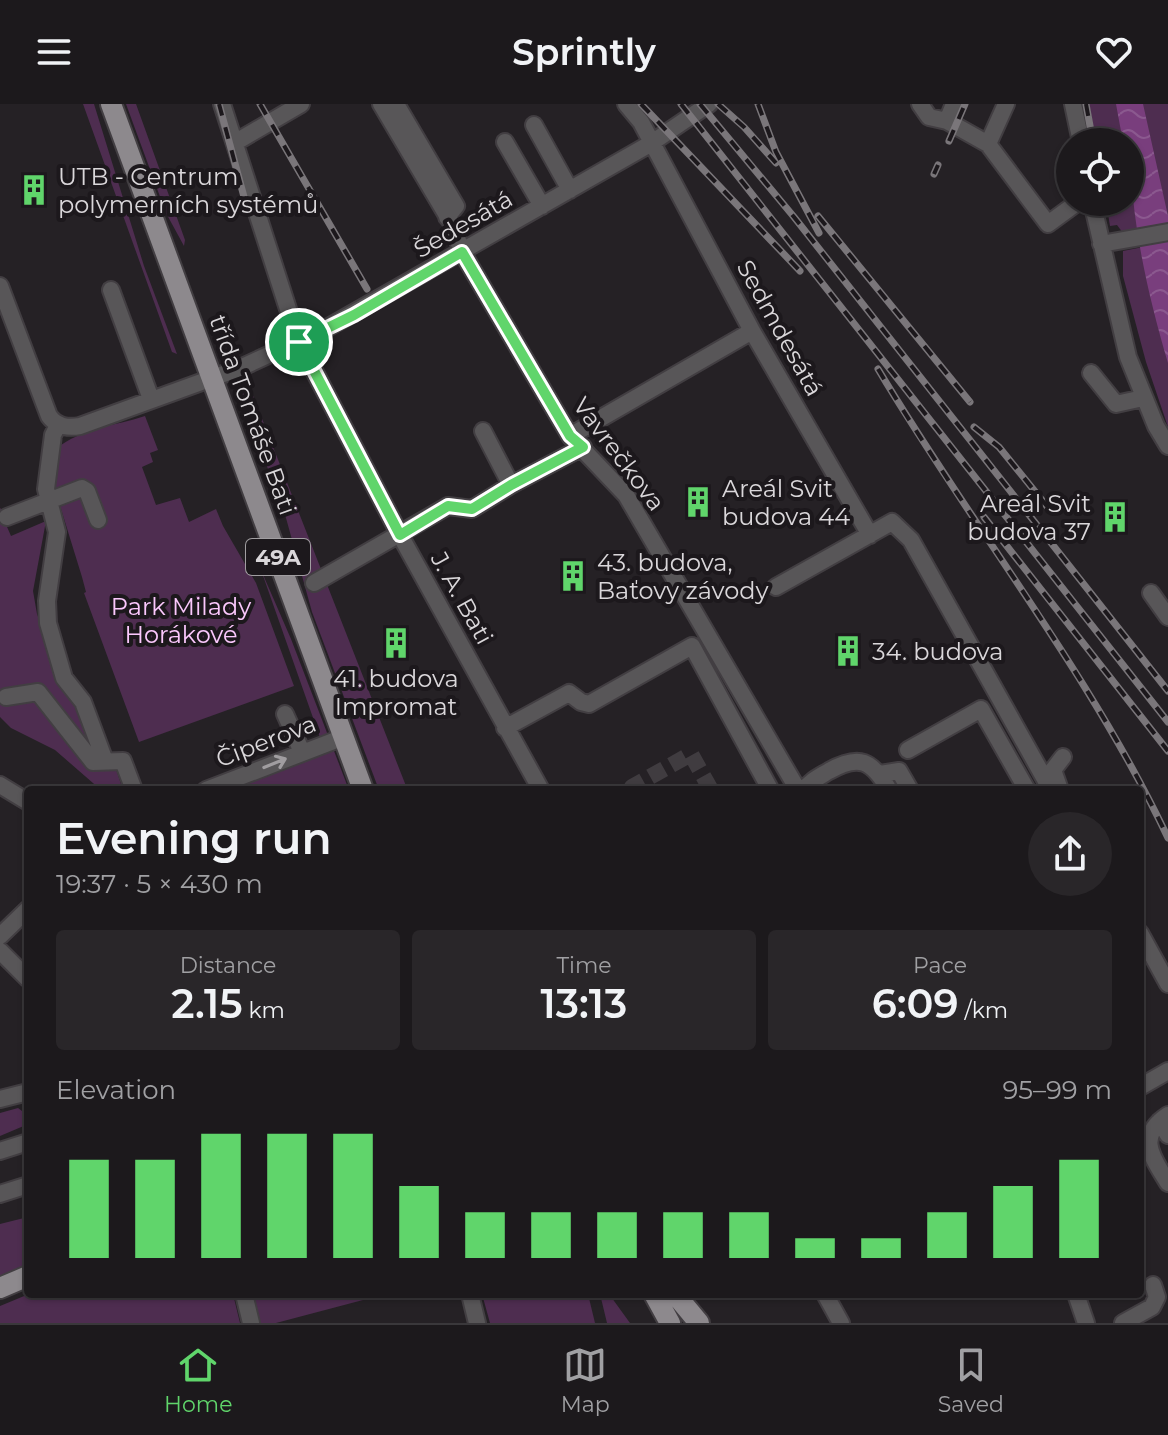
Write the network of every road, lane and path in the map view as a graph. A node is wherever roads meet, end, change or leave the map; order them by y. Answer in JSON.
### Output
{"nodes":[{"id":1,"x":111,"y":104,"type":"edge"},
{"id":2,"x":222,"y":104,"type":"edge"},
{"id":3,"x":301,"y":104,"type":"edge"},
{"id":4,"x":381,"y":104,"type":"edge"},
{"id":5,"x":396,"y":104,"type":"edge"},
{"id":6,"x":626,"y":104,"type":"edge"},
{"id":7,"x":709,"y":104,"type":"edge"},
{"id":8,"x":920,"y":104,"type":"edge"},
{"id":9,"x":954,"y":104,"type":"edge"},
{"id":10,"x":1006,"y":104,"type":"edge"},
{"id":11,"x":1073,"y":104,"type":"edge"},
{"id":12,"x":947,"y":121,"type":"junction"},
{"id":13,"x":534,"y":125,"type":"dead end"},
{"id":14,"x":1078,"y":128,"type":"edge"},
{"id":15,"x":236,"y":142,"type":"junction"},
{"id":16,"x":505,"y":142,"type":"dead end"},
{"id":17,"x":650,"y":144,"type":"junction"},
{"id":18,"x":988,"y":144,"type":"junction"},
{"id":19,"x":570,"y":190,"type":"junction"},
{"id":20,"x":542,"y":206,"type":"junction"},
{"id":21,"x":1059,"y":216,"type":"edge"},
{"id":22,"x":1097,"y":216,"type":"edge"},
{"id":23,"x":447,"y":217,"type":"junction"},
{"id":24,"x":1168,"y":232,"type":"edge"},
{"id":25,"x":1108,"y":243,"type":"junction"},
{"id":26,"x":462,"y":252,"type":"junction"},
{"id":27,"x":0,"y":286,"type":"edge"},
{"id":28,"x":111,"y":290,"type":"dead end"},
{"id":29,"x":288,"y":309,"type":"dead end"},
{"id":30,"x":752,"y":331,"type":"junction"},
{"id":31,"x":299,"y":342,"type":"junction"},
{"id":32,"x":1091,"y":373,"type":"dead end"},
{"id":33,"x":211,"y":378,"type":"junction"},
{"id":34,"x":1143,"y":398,"type":"junction"},
{"id":35,"x":151,"y":399,"type":"junction"},
{"id":36,"x":58,"y":425,"type":"junction"},
{"id":37,"x":483,"y":431,"type":"dead end"},
{"id":38,"x":577,"y":441,"type":"junction"},
{"id":39,"x":1168,"y":446,"type":"edge"},
{"id":40,"x":511,"y":485,"type":"junction"},
{"id":41,"x":49,"y":501,"type":"junction"},
{"id":42,"x":7,"y":517,"type":"dead end"},
{"id":43,"x":98,"y":520,"type":"dead end"},
{"id":44,"x":400,"y":535,"type":"junction"},
{"id":45,"x":870,"y":535,"type":"junction"},
{"id":46,"x":314,"y":583,"type":"dead end"},
{"id":47,"x":776,"y":587,"type":"dead end"},
{"id":48,"x":1151,"y":593,"type":"dead end"},
{"id":49,"x":1168,"y":617,"type":"edge"},
{"id":50,"x":6,"y":697,"type":"dead end"},
{"id":51,"x":285,"y":714,"type":"dead end"},
{"id":52,"x":505,"y":728,"type":"junction"},
{"id":53,"x":344,"y":737,"type":"junction"},
{"id":54,"x":908,"y":750,"type":"dead end"},
{"id":55,"x":302,"y":752,"type":"junction"},
{"id":56,"x":1063,"y":757,"type":"dead end"},
{"id":57,"x":105,"y":761,"type":"junction"},
{"id":58,"x":880,"y":774,"type":"junction"},
{"id":59,"x":0,"y":785,"type":"edge"},
{"id":60,"x":132,"y":786,"type":"edge"},
{"id":61,"x":216,"y":786,"type":"edge"},
{"id":62,"x":362,"y":786,"type":"edge"},
{"id":63,"x":539,"y":786,"type":"edge"},
{"id":64,"x":768,"y":786,"type":"edge"},
{"id":65,"x":799,"y":786,"type":"edge"},
{"id":66,"x":806,"y":786,"type":"edge"},
{"id":67,"x":887,"y":786,"type":"edge"},
{"id":68,"x":908,"y":786,"type":"edge"},
{"id":69,"x":1025,"y":786,"type":"edge"},
{"id":70,"x":1049,"y":786,"type":"edge"},
{"id":71,"x":1059,"y":786,"type":"edge"},
{"id":72,"x":24,"y":800,"type":"edge"},
{"id":73,"x":24,"y":913,"type":"edge"},
{"id":74,"x":0,"y":936,"type":"edge"},
{"id":75,"x":1144,"y":940,"type":"edge"},
{"id":76,"x":0,"y":951,"type":"edge"},
{"id":77,"x":24,"y":975,"type":"edge"},
{"id":78,"x":1168,"y":984,"type":"edge"},
{"id":79,"x":1168,"y":1071,"type":"edge"},
{"id":80,"x":1144,"y":1085,"type":"edge"},
{"id":81,"x":24,"y":1093,"type":"edge"},
{"id":82,"x":0,"y":1099,"type":"edge"},
{"id":83,"x":1165,"y":1124,"type":"edge"},
{"id":84,"x":24,"y":1143,"type":"edge"},
{"id":85,"x":0,"y":1151,"type":"edge"},
{"id":86,"x":1168,"y":1183,"type":"edge"},
{"id":87,"x":24,"y":1186,"type":"edge"},
{"id":88,"x":0,"y":1194,"type":"edge"},
{"id":89,"x":24,"y":1278,"type":"edge"},
{"id":90,"x":1153,"y":1285,"type":"dead end"},
{"id":91,"x":0,"y":1288,"type":"edge"},
{"id":92,"x":245,"y":1298,"type":"edge"},
{"id":93,"x":471,"y":1298,"type":"edge"},
{"id":94,"x":656,"y":1298,"type":"edge"},
{"id":95,"x":678,"y":1298,"type":"edge"},
{"id":96,"x":827,"y":1298,"type":"edge"},
{"id":97,"x":1077,"y":1298,"type":"edge"},
{"id":98,"x":251,"y":1323,"type":"edge"},
{"id":99,"x":477,"y":1323,"type":"edge"},
{"id":100,"x":670,"y":1323,"type":"edge"},
{"id":101,"x":699,"y":1323,"type":"edge"},
{"id":102,"x":841,"y":1323,"type":"edge"},
{"id":103,"x":1086,"y":1323,"type":"edge"},
{"id":104,"x":1123,"y":1323,"type":"edge"}],
"edges":[{"from":1,"to":33,"type":"main road","name":"třída Tomáše Bati","number":"49A"},
{"from":2,"to":15,"type":"street"},
{"from":3,"to":15,"type":"street"},
{"from":4,"to":23,"type":"street","name":"Vavrečkova"},
{"from":5,"to":23,"type":"street"},
{"from":6,"to":17,"type":"street","name":"Sedmdesátá"},
{"from":7,"to":17,"type":"street"},
{"from":8,"to":12,"type":"street"},
{"from":9,"to":12,"type":"street"},
{"from":10,"to":18,"type":"street"},
{"from":11,"to":14,"type":"street"},
{"from":12,"to":18,"type":"street"},
{"from":13,"to":19,"type":"street"},
{"from":15,"to":29,"type":"street"},
{"from":16,"to":20,"type":"street"},
{"from":17,"to":19,"type":"street","name":"Šedesátá"},
{"from":17,"to":30,"type":"street","name":"Sedmdesátá"},
{"from":18,"to":21,"type":"street"},
{"from":19,"to":20,"type":"street","name":"Šedesátá"},
{"from":20,"to":26,"type":"street","name":"Šedesátá"},
{"from":22,"to":25,"type":"street"},
{"from":23,"to":26,"type":"street","name":"Vavrečkova"},
{"from":24,"to":25,"type":"street"},
{"from":25,"to":34,"type":"street"},
{"from":26,"to":31,"type":"street","name":"Šedesátá"},
{"from":26,"to":38,"type":"street","name":"Vavrečkova"},
{"from":27,"to":36,"type":"street"},
{"from":28,"to":35,"type":"street"},
{"from":30,"to":38,"type":"street"},
{"from":30,"to":45,"type":"street","name":"Sedmdesátá"},
{"from":31,"to":33,"type":"street","name":"Šedesátá"},
{"from":31,"to":44,"type":"street","name":"J. A. Bati"},
{"from":32,"to":34,"type":"street"},
{"from":33,"to":35,"type":"street","name":"Šedesátá"},
{"from":33,"to":53,"type":"main road","name":"třída Tomáše Bati","number":"49A"},
{"from":34,"to":39,"type":"street"},
{"from":35,"to":36,"type":"street","name":"Šedesátá"},
{"from":36,"to":41,"type":"street"},
{"from":37,"to":40,"type":"street"},
{"from":38,"to":40,"type":"street"},
{"from":38,"to":65,"type":"street","name":"Vavrečkova"},
{"from":40,"to":44,"type":"street"},
{"from":41,"to":42,"type":"street"},
{"from":41,"to":43,"type":"street"},
{"from":41,"to":57,"type":"street"},
{"from":44,"to":46,"type":"street"},
{"from":44,"to":52,"type":"street","name":"J. A. Bati"},
{"from":45,"to":47,"type":"street"},
{"from":45,"to":70,"type":"street"},
{"from":48,"to":49,"type":"street"},
{"from":50,"to":57,"type":"street"},
{"from":51,"to":55,"type":"street"},
{"from":52,"to":63,"type":"street","name":"J. A. Bati"},
{"from":52,"to":64,"type":"street"},
{"from":53,"to":55,"type":"street","name":"Čiperova"},
{"from":53,"to":62,"type":"main road","name":"třída Tomáše Bati","number":"49A"},
{"from":54,"to":69,"type":"street"},
{"from":61,"to":55,"type":"street","name":"Čiperova","one_way":true},
{"from":56,"to":71,"type":"street"},
{"from":57,"to":60,"type":"street"},
{"from":58,"to":66,"type":"street"},
{"from":58,"to":67,"type":"street"},
{"from":58,"to":68,"type":"street"},
{"from":59,"to":72,"type":"street"},
{"from":73,"to":74,"type":"street"},
{"from":75,"to":78,"type":"street"},
{"from":76,"to":77,"type":"street"},
{"from":79,"to":80,"type":"street"},
{"from":81,"to":82,"type":"street"},
{"from":83,"to":86,"type":"street"},
{"from":84,"to":85,"type":"street"},
{"from":87,"to":88,"type":"street"},
{"from":89,"to":91,"type":"main road"},
{"from":90,"to":104,"type":"street"},
{"from":92,"to":98,"type":"street"},
{"from":93,"to":99,"type":"street"},
{"from":94,"to":100,"type":"main road"},
{"from":95,"to":101,"type":"main road"},
{"from":96,"to":102,"type":"street"},
{"from":97,"to":103,"type":"street"}]}
